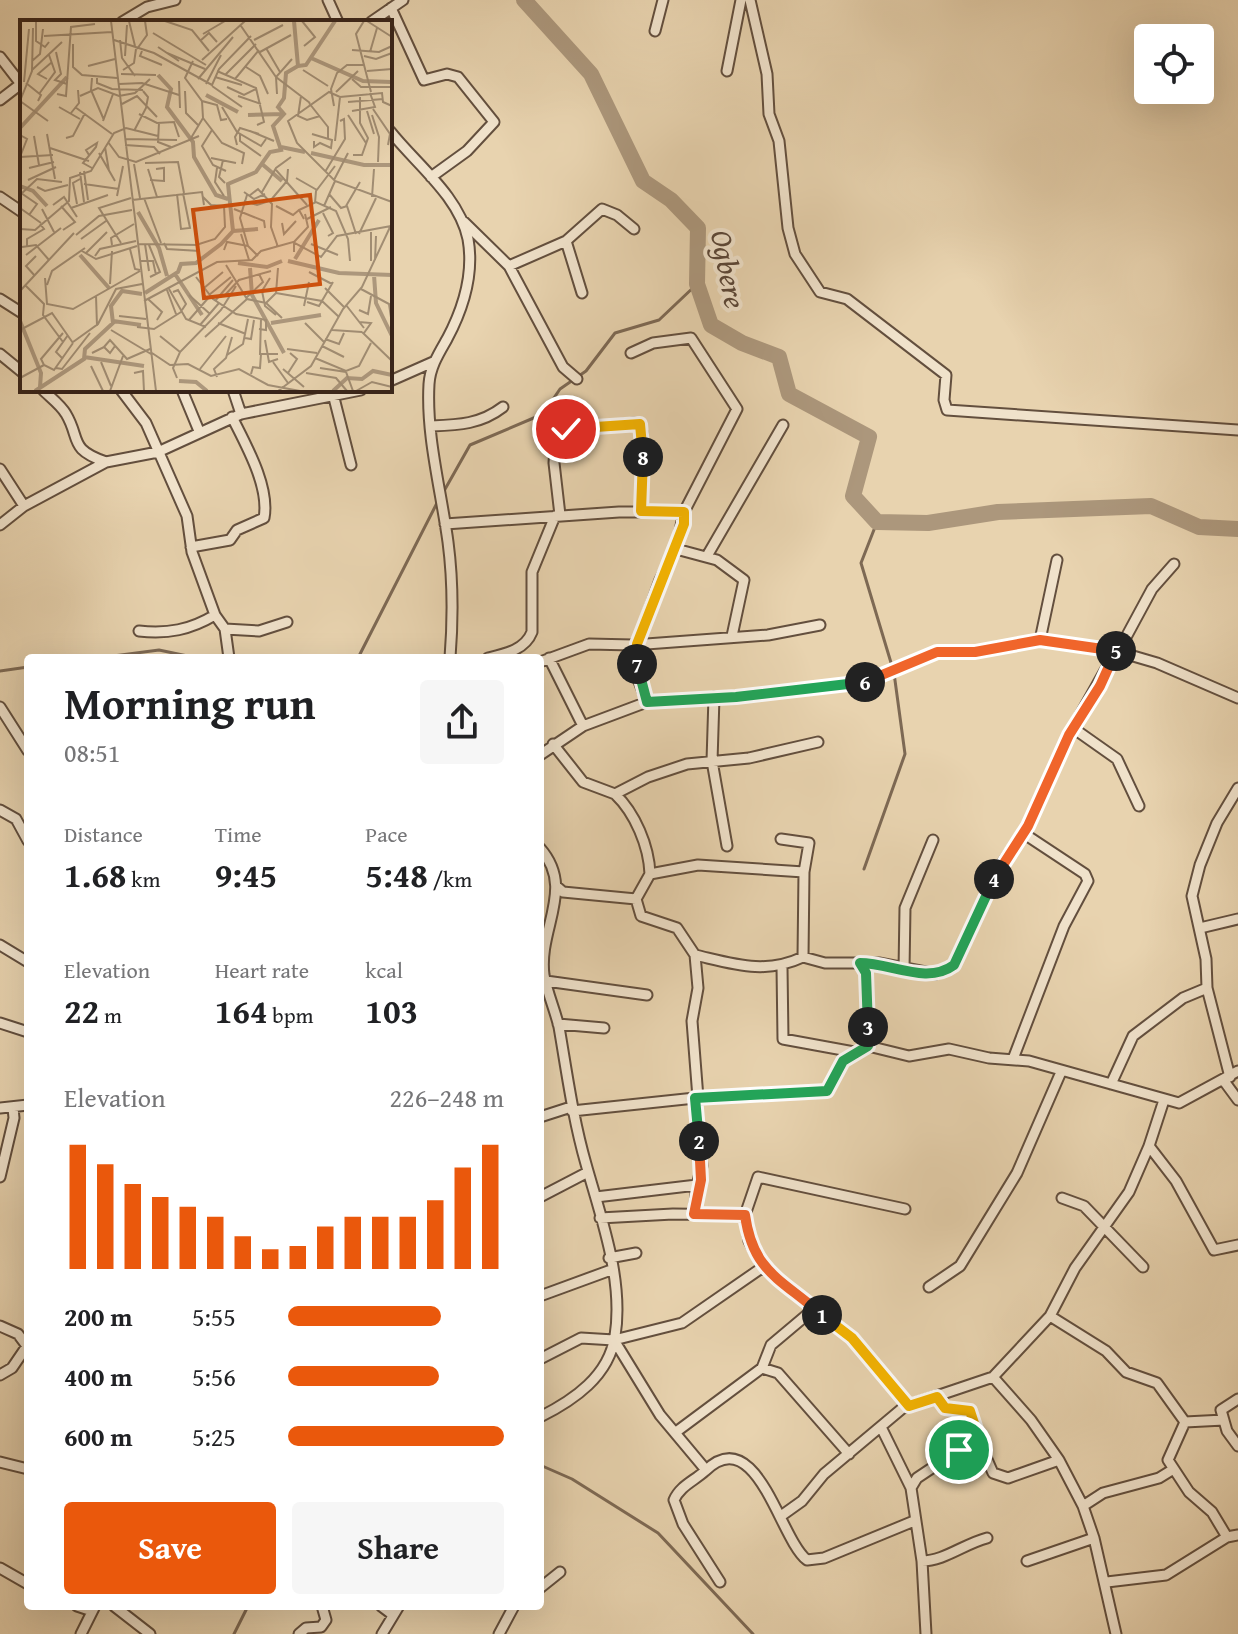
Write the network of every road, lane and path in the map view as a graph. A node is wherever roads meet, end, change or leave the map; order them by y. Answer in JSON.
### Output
{"nodes":[{"id":1,"x":175,"y":0,"type":"edge"},
{"id":2,"x":328,"y":0,"type":"edge"},
{"id":3,"x":403,"y":0,"type":"edge"},
{"id":4,"x":663,"y":0,"type":"edge"},
{"id":5,"x":741,"y":0,"type":"edge"},
{"id":6,"x":750,"y":0,"type":"edge"},
{"id":7,"x":144,"y":4,"type":"edge"},
{"id":8,"x":391,"y":8,"type":"junction"},
{"id":9,"x":137,"y":18,"type":"edge"},
{"id":10,"x":337,"y":20,"type":"edge"},
{"id":11,"x":374,"y":20,"type":"edge"},
{"id":12,"x":655,"y":31,"type":"dead end"},
{"id":13,"x":0,"y":57,"type":"edge"},
{"id":14,"x":727,"y":71,"type":"dead end"},
{"id":15,"x":20,"y":81,"type":"edge"},
{"id":16,"x":20,"y":85,"type":"edge"},
{"id":17,"x":0,"y":100,"type":"edge"},
{"id":18,"x":392,"y":133,"type":"edge"},
{"id":19,"x":431,"y":177,"type":"junction"},
{"id":20,"x":0,"y":197,"type":"edge"},
{"id":21,"x":20,"y":211,"type":"edge"},
{"id":22,"x":464,"y":222,"type":"junction"},
{"id":23,"x":634,"y":229,"type":"dead end"},
{"id":24,"x":566,"y":241,"type":"junction"},
{"id":25,"x":509,"y":266,"type":"junction"},
{"id":26,"x":582,"y":293,"type":"dead end"},
{"id":27,"x":0,"y":299,"type":"edge"},
{"id":28,"x":20,"y":312,"type":"edge"},
{"id":29,"x":631,"y":353,"type":"dead end"},
{"id":30,"x":0,"y":354,"type":"edge"},
{"id":31,"x":433,"y":362,"type":"junction"},
{"id":32,"x":20,"y":370,"type":"edge"},
{"id":33,"x":577,"y":379,"type":"dead end"},
{"id":34,"x":392,"y":380,"type":"edge"},
{"id":35,"x":45,"y":392,"type":"edge"},
{"id":36,"x":123,"y":392,"type":"edge"},
{"id":37,"x":183,"y":392,"type":"edge"},
{"id":38,"x":233,"y":392,"type":"edge"},
{"id":39,"x":333,"y":393,"type":"edge"},
{"id":40,"x":503,"y":407,"type":"dead end"},
{"id":41,"x":237,"y":416,"type":"junction"},
{"id":42,"x":783,"y":425,"type":"dead end"},
{"id":43,"x":432,"y":426,"type":"junction"},
{"id":44,"x":1238,"y":430,"type":"edge"},
{"id":45,"x":199,"y":431,"type":"junction"},
{"id":46,"x":158,"y":452,"type":"junction"},
{"id":47,"x":106,"y":462,"type":"junction"},
{"id":48,"x":351,"y":465,"type":"dead end"},
{"id":49,"x":0,"y":469,"type":"edge"},
{"id":50,"x":24,"y":506,"type":"junction"},
{"id":51,"x":641,"y":511,"type":"junction"},
{"id":52,"x":684,"y":512,"type":"junction"},
{"id":53,"x":558,"y":515,"type":"junction"},
{"id":54,"x":445,"y":524,"type":"junction"},
{"id":55,"x":0,"y":525,"type":"edge"},
{"id":56,"x":191,"y":547,"type":"junction"},
{"id":57,"x":676,"y":549,"type":"junction"},
{"id":58,"x":707,"y":556,"type":"junction"},
{"id":59,"x":1057,"y":560,"type":"dead end"},
{"id":60,"x":1174,"y":564,"type":"dead end"},
{"id":61,"x":215,"y":615,"type":"junction"},
{"id":62,"x":287,"y":622,"type":"dead end"},
{"id":63,"x":820,"y":625,"type":"dead end"},
{"id":64,"x":225,"y":629,"type":"junction"},
{"id":65,"x":139,"y":631,"type":"dead end"},
{"id":66,"x":732,"y":636,"type":"junction"},
{"id":67,"x":1040,"y":640,"type":"junction"},
{"id":68,"x":637,"y":644,"type":"junction"},
{"id":69,"x":1117,"y":651,"type":"junction"},
{"id":70,"x":228,"y":654,"type":"edge"},
{"id":71,"x":450,"y":654,"type":"edge"},
{"id":72,"x":505,"y":654,"type":"edge"},
{"id":73,"x":544,"y":660,"type":"edge"},
{"id":74,"x":714,"y":697,"type":"junction"},
{"id":75,"x":1238,"y":698,"type":"edge"},
{"id":76,"x":647,"y":702,"type":"junction"},
{"id":77,"x":0,"y":707,"type":"edge"},
{"id":78,"x":583,"y":726,"type":"junction"},
{"id":79,"x":1073,"y":728,"type":"junction"},
{"id":80,"x":818,"y":742,"type":"dead end"},
{"id":81,"x":553,"y":744,"type":"junction"},
{"id":82,"x":24,"y":745,"type":"edge"},
{"id":83,"x":544,"y":752,"type":"edge"},
{"id":84,"x":712,"y":761,"type":"junction"},
{"id":85,"x":1238,"y":788,"type":"edge"},
{"id":86,"x":615,"y":794,"type":"junction"},
{"id":87,"x":1139,"y":806,"type":"dead end"},
{"id":88,"x":0,"y":810,"type":"edge"},
{"id":89,"x":1023,"y":833,"type":"junction"},
{"id":90,"x":24,"y":834,"type":"edge"},
{"id":91,"x":781,"y":839,"type":"dead end"},
{"id":92,"x":933,"y":840,"type":"dead end"},
{"id":93,"x":727,"y":846,"type":"dead end"},
{"id":94,"x":544,"y":853,"type":"edge"},
{"id":95,"x":804,"y":872,"type":"junction"},
{"id":96,"x":650,"y":874,"type":"junction"},
{"id":97,"x":556,"y":886,"type":"junction"},
{"id":98,"x":636,"y":899,"type":"junction"},
{"id":99,"x":1238,"y":919,"type":"edge"},
{"id":100,"x":1200,"y":928,"type":"junction"},
{"id":101,"x":0,"y":945,"type":"edge"},
{"id":102,"x":695,"y":955,"type":"junction"},
{"id":103,"x":803,"y":957,"type":"junction"},
{"id":104,"x":24,"y":960,"type":"edge"},
{"id":105,"x":860,"y":963,"type":"junction"},
{"id":106,"x":782,"y":967,"type":"junction"},
{"id":107,"x":544,"y":969,"type":"edge"},
{"id":108,"x":904,"y":970,"type":"junction"},
{"id":109,"x":544,"y":976,"type":"edge"},
{"id":110,"x":544,"y":979,"type":"edge"},
{"id":111,"x":1207,"y":988,"type":"junction"},
{"id":112,"x":647,"y":995,"type":"dead end"},
{"id":113,"x":0,"y":1023,"type":"edge"},
{"id":114,"x":558,"y":1024,"type":"junction"},
{"id":115,"x":604,"y":1028,"type":"dead end"},
{"id":116,"x":24,"y":1031,"type":"edge"},
{"id":117,"x":868,"y":1046,"type":"junction"},
{"id":118,"x":854,"y":1052,"type":"junction"},
{"id":119,"x":1013,"y":1059,"type":"junction"},
{"id":120,"x":1061,"y":1072,"type":"junction"},
{"id":121,"x":1231,"y":1077,"type":"edge"},
{"id":122,"x":1111,"y":1084,"type":"junction"},
{"id":123,"x":696,"y":1098,"type":"junction"},
{"id":124,"x":1164,"y":1100,"type":"junction"},
{"id":125,"x":1238,"y":1100,"type":"edge"},
{"id":126,"x":24,"y":1106,"type":"edge"},
{"id":127,"x":0,"y":1108,"type":"edge"},
{"id":128,"x":13,"y":1108,"type":"junction"},
{"id":129,"x":572,"y":1109,"type":"junction"},
{"id":130,"x":544,"y":1116,"type":"edge"},
{"id":131,"x":1149,"y":1146,"type":"junction"},
{"id":132,"x":588,"y":1172,"type":"junction"},
{"id":133,"x":0,"y":1177,"type":"edge"},
{"id":134,"x":697,"y":1185,"type":"junction"},
{"id":135,"x":544,"y":1195,"type":"edge"},
{"id":136,"x":596,"y":1197,"type":"junction"},
{"id":137,"x":1062,"y":1198,"type":"dead end"},
{"id":138,"x":905,"y":1209,"type":"dead end"},
{"id":139,"x":694,"y":1214,"type":"junction"},
{"id":140,"x":745,"y":1215,"type":"junction"},
{"id":141,"x":600,"y":1218,"type":"junction"},
{"id":142,"x":1105,"y":1224,"type":"junction"},
{"id":143,"x":1238,"y":1245,"type":"edge"},
{"id":144,"x":636,"y":1253,"type":"dead end"},
{"id":145,"x":609,"y":1258,"type":"junction"},
{"id":146,"x":763,"y":1267,"type":"junction"},
{"id":147,"x":1143,"y":1267,"type":"dead end"},
{"id":148,"x":611,"y":1270,"type":"junction"},
{"id":149,"x":929,"y":1287,"type":"dead end"},
{"id":150,"x":544,"y":1295,"type":"edge"},
{"id":151,"x":815,"y":1308,"type":"junction"},
{"id":152,"x":1050,"y":1316,"type":"junction"},
{"id":153,"x":0,"y":1326,"type":"edge"},
{"id":154,"x":614,"y":1340,"type":"junction"},
{"id":155,"x":24,"y":1342,"type":"edge"},
{"id":156,"x":24,"y":1355,"type":"edge"},
{"id":157,"x":544,"y":1357,"type":"edge"},
{"id":158,"x":762,"y":1368,"type":"junction"},
{"id":159,"x":0,"y":1375,"type":"edge"},
{"id":160,"x":993,"y":1377,"type":"junction"},
{"id":161,"x":937,"y":1397,"type":"junction"},
{"id":162,"x":1238,"y":1399,"type":"edge"},
{"id":163,"x":909,"y":1406,"type":"junction"},
{"id":164,"x":544,"y":1414,"type":"edge"},
{"id":165,"x":1224,"y":1420,"type":"junction"},
{"id":166,"x":1185,"y":1422,"type":"junction"},
{"id":167,"x":881,"y":1427,"type":"junction"},
{"id":168,"x":676,"y":1432,"type":"junction"},
{"id":169,"x":1238,"y":1446,"type":"edge"},
{"id":170,"x":982,"y":1448,"type":"junction"},
{"id":171,"x":849,"y":1454,"type":"junction"},
{"id":172,"x":1059,"y":1460,"type":"junction"},
{"id":173,"x":0,"y":1462,"type":"edge"},
{"id":174,"x":24,"y":1468,"type":"edge"},
{"id":175,"x":706,"y":1470,"type":"junction"},
{"id":176,"x":1172,"y":1470,"type":"junction"},
{"id":177,"x":911,"y":1488,"type":"junction"},
{"id":178,"x":1083,"y":1506,"type":"junction"},
{"id":179,"x":781,"y":1516,"type":"junction"},
{"id":180,"x":914,"y":1521,"type":"junction"},
{"id":181,"x":1233,"y":1536,"type":"edge"},
{"id":182,"x":987,"y":1538,"type":"dead end"},
{"id":183,"x":1094,"y":1538,"type":"junction"},
{"id":184,"x":922,"y":1561,"type":"junction"},
{"id":185,"x":1027,"y":1561,"type":"dead end"},
{"id":186,"x":0,"y":1568,"type":"edge"},
{"id":187,"x":560,"y":1572,"type":"dead end"},
{"id":188,"x":24,"y":1582,"type":"edge"},
{"id":189,"x":720,"y":1582,"type":"dead end"},
{"id":190,"x":1107,"y":1582,"type":"junction"},
{"id":191,"x":544,"y":1585,"type":"edge"},
{"id":192,"x":93,"y":1610,"type":"edge"},
{"id":193,"x":119,"y":1610,"type":"edge"},
{"id":194,"x":323,"y":1610,"type":"edge"},
{"id":195,"x":386,"y":1610,"type":"edge"},
{"id":196,"x":396,"y":1610,"type":"edge"},
{"id":197,"x":512,"y":1610,"type":"edge"},
{"id":198,"x":393,"y":1615,"type":"junction"},
{"id":199,"x":81,"y":1634,"type":"edge"},
{"id":200,"x":150,"y":1634,"type":"edge"},
{"id":201,"x":299,"y":1634,"type":"edge"},
{"id":202,"x":382,"y":1634,"type":"edge"},
{"id":203,"x":499,"y":1634,"type":"edge"},
{"id":204,"x":926,"y":1634,"type":"edge"},
{"id":205,"x":1116,"y":1634,"type":"edge"}],
"edges":[{"from":1,"to":7,"type":"street"},
{"from":2,"to":10,"type":"street"},
{"from":3,"to":8,"type":"street"},
{"from":4,"to":12,"type":"street"},
{"from":5,"to":14,"type":"street"},
{"from":6,"to":44,"type":"street"},
{"from":7,"to":9,"type":"street"},
{"from":8,"to":11,"type":"street"},
{"from":8,"to":19,"type":"street"},
{"from":13,"to":15,"type":"street"},
{"from":16,"to":17,"type":"street"},
{"from":18,"to":19,"type":"street"},
{"from":19,"to":22,"type":"street"},
{"from":20,"to":21,"type":"street"},
{"from":22,"to":25,"type":"street"},
{"from":22,"to":31,"type":"street"},
{"from":23,"to":24,"type":"street"},
{"from":24,"to":25,"type":"street"},
{"from":24,"to":26,"type":"street"},
{"from":25,"to":33,"type":"street"},
{"from":27,"to":28,"type":"street"},
{"from":29,"to":52,"type":"street"},
{"from":30,"to":32,"type":"street"},
{"from":31,"to":34,"type":"street"},
{"from":31,"to":43,"type":"street"},
{"from":35,"to":47,"type":"street"},
{"from":36,"to":46,"type":"street"},
{"from":37,"to":45,"type":"street"},
{"from":38,"to":41,"type":"street"},
{"from":39,"to":41,"type":"street"},
{"from":39,"to":48,"type":"street"},
{"from":40,"to":43,"type":"street"},
{"from":41,"to":45,"type":"street"},
{"from":41,"to":56,"type":"street"},
{"from":42,"to":58,"type":"street"},
{"from":43,"to":54,"type":"street"},
{"from":45,"to":46,"type":"street"},
{"from":46,"to":47,"type":"street"},
{"from":46,"to":56,"type":"street"},
{"from":47,"to":50,"type":"street"},
{"from":49,"to":50,"type":"street"},
{"from":50,"to":55,"type":"street"},
{"from":51,"to":52,"type":"street"},
{"from":51,"to":53,"type":"street"},
{"from":51,"to":53,"type":"street"},
{"from":52,"to":57,"type":"street"},
{"from":53,"to":54,"type":"street"},
{"from":53,"to":72,"type":"street"},
{"from":54,"to":71,"type":"street"},
{"from":56,"to":61,"type":"street"},
{"from":57,"to":58,"type":"street"},
{"from":57,"to":68,"type":"street"},
{"from":58,"to":66,"type":"street"},
{"from":59,"to":67,"type":"street"},
{"from":60,"to":69,"type":"street"},
{"from":61,"to":64,"type":"street"},
{"from":61,"to":65,"type":"street"},
{"from":62,"to":64,"type":"street"},
{"from":63,"to":66,"type":"street"},
{"from":64,"to":70,"type":"street"},
{"from":66,"to":68,"type":"street"},
{"from":67,"to":69,"type":"street"},
{"from":67,"to":74,"type":"street"},
{"from":68,"to":73,"type":"street"},
{"from":68,"to":76,"type":"street"},
{"from":69,"to":75,"type":"street"},
{"from":69,"to":79,"type":"street"},
{"from":73,"to":78,"type":"street"},
{"from":74,"to":76,"type":"street"},
{"from":74,"to":84,"type":"street"},
{"from":76,"to":78,"type":"street"},
{"from":77,"to":82,"type":"street"},
{"from":78,"to":81,"type":"street"},
{"from":79,"to":87,"type":"street"},
{"from":79,"to":89,"type":"street"},
{"from":80,"to":84,"type":"street"},
{"from":81,"to":83,"type":"street"},
{"from":81,"to":86,"type":"street"},
{"from":84,"to":86,"type":"street"},
{"from":84,"to":93,"type":"street"},
{"from":85,"to":100,"type":"street"},
{"from":86,"to":96,"type":"street"},
{"from":88,"to":90,"type":"street"},
{"from":89,"to":108,"type":"street"},
{"from":89,"to":119,"type":"street"},
{"from":91,"to":95,"type":"street"},
{"from":92,"to":108,"type":"street"},
{"from":94,"to":97,"type":"street"},
{"from":95,"to":96,"type":"street"},
{"from":95,"to":103,"type":"street"},
{"from":96,"to":98,"type":"street"},
{"from":97,"to":98,"type":"street"},
{"from":97,"to":107,"type":"street"},
{"from":98,"to":102,"type":"street"},
{"from":99,"to":100,"type":"street"},
{"from":100,"to":111,"type":"street"},
{"from":101,"to":104,"type":"street"},
{"from":102,"to":106,"type":"street"},
{"from":102,"to":123,"type":"street"},
{"from":103,"to":105,"type":"street"},
{"from":103,"to":106,"type":"street"},
{"from":105,"to":108,"type":"street"},
{"from":105,"to":117,"type":"street"},
{"from":106,"to":118,"type":"street"},
{"from":109,"to":112,"type":"street"},
{"from":110,"to":114,"type":"street"},
{"from":111,"to":121,"type":"street"},
{"from":111,"to":122,"type":"street"},
{"from":113,"to":116,"type":"street"},
{"from":114,"to":115,"type":"street"},
{"from":114,"to":129,"type":"street"},
{"from":117,"to":118,"type":"street"},
{"from":117,"to":119,"type":"street"},
{"from":118,"to":123,"type":"street"},
{"from":119,"to":120,"type":"street"},
{"from":120,"to":122,"type":"street"},
{"from":120,"to":149,"type":"street"},
{"from":121,"to":124,"type":"street"},
{"from":121,"to":125,"type":"street"},
{"from":122,"to":124,"type":"street"},
{"from":123,"to":129,"type":"street"},
{"from":123,"to":134,"type":"street"},
{"from":124,"to":131,"type":"street"},
{"from":126,"to":128,"type":"street"},
{"from":127,"to":128,"type":"street"},
{"from":128,"to":133,"type":"street"},
{"from":129,"to":130,"type":"street"},
{"from":129,"to":132,"type":"street"},
{"from":131,"to":142,"type":"street"},
{"from":131,"to":143,"type":"street"},
{"from":132,"to":135,"type":"street"},
{"from":132,"to":136,"type":"street"},
{"from":134,"to":136,"type":"street"},
{"from":134,"to":139,"type":"street"},
{"from":136,"to":141,"type":"street"},
{"from":137,"to":142,"type":"street"},
{"from":138,"to":140,"type":"street"},
{"from":139,"to":140,"type":"street"},
{"from":139,"to":141,"type":"street"},
{"from":140,"to":146,"type":"street"},
{"from":141,"to":145,"type":"street"},
{"from":142,"to":147,"type":"street"},
{"from":142,"to":152,"type":"street"},
{"from":144,"to":145,"type":"street"},
{"from":145,"to":148,"type":"street"},
{"from":146,"to":151,"type":"street"},
{"from":146,"to":154,"type":"street"},
{"from":148,"to":150,"type":"street"},
{"from":148,"to":154,"type":"street"},
{"from":151,"to":158,"type":"street"},
{"from":151,"to":163,"type":"street"},
{"from":152,"to":160,"type":"street"},
{"from":152,"to":166,"type":"street"},
{"from":153,"to":155,"type":"street"},
{"from":154,"to":157,"type":"street"},
{"from":154,"to":164,"type":"street"},
{"from":154,"to":168,"type":"street"},
{"from":156,"to":159,"type":"street"},
{"from":158,"to":168,"type":"street"},
{"from":158,"to":171,"type":"street"},
{"from":160,"to":161,"type":"street"},
{"from":160,"to":172,"type":"street"},
{"from":161,"to":163,"type":"street"},
{"from":161,"to":170,"type":"street"},
{"from":162,"to":165,"type":"street"},
{"from":163,"to":167,"type":"street"},
{"from":165,"to":166,"type":"street"},
{"from":165,"to":169,"type":"street"},
{"from":166,"to":176,"type":"street"},
{"from":167,"to":171,"type":"street"},
{"from":167,"to":177,"type":"street"},
{"from":168,"to":175,"type":"street"},
{"from":170,"to":172,"type":"street"},
{"from":170,"to":177,"type":"street"},
{"from":171,"to":179,"type":"street"},
{"from":172,"to":178,"type":"street"},
{"from":173,"to":174,"type":"street"},
{"from":175,"to":179,"type":"street"},
{"from":175,"to":189,"type":"street"},
{"from":176,"to":178,"type":"street"},
{"from":176,"to":181,"type":"street"},
{"from":177,"to":180,"type":"street"},
{"from":178,"to":183,"type":"street"},
{"from":179,"to":180,"type":"street"},
{"from":180,"to":184,"type":"street"},
{"from":181,"to":190,"type":"street"},
{"from":182,"to":184,"type":"street"},
{"from":183,"to":185,"type":"street"},
{"from":183,"to":190,"type":"street"},
{"from":184,"to":204,"type":"street"},
{"from":186,"to":188,"type":"street"},
{"from":187,"to":191,"type":"street"},
{"from":190,"to":205,"type":"street"},
{"from":192,"to":199,"type":"street"},
{"from":193,"to":200,"type":"street"},
{"from":194,"to":201,"type":"street"},
{"from":195,"to":198,"type":"street"},
{"from":196,"to":198,"type":"street"},
{"from":197,"to":203,"type":"street"},
{"from":198,"to":202,"type":"street"}]}
